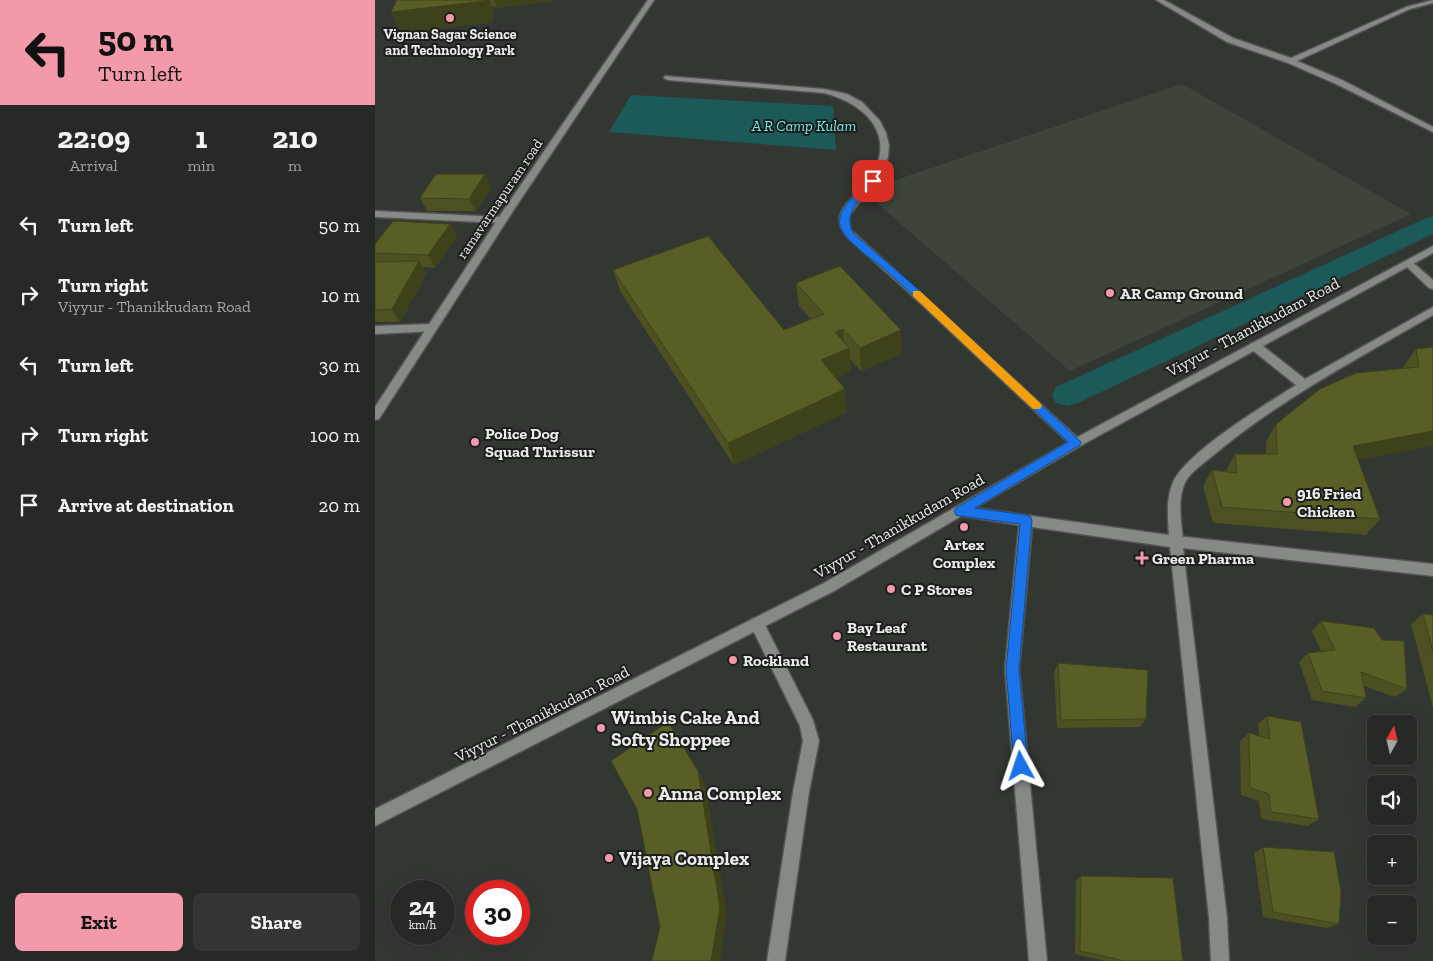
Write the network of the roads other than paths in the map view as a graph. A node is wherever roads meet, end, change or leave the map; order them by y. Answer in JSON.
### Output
{"nodes":[{"id":1,"x":651,"y":0,"type":"edge"},
{"id":2,"x":1159,"y":0,"type":"edge"},
{"id":3,"x":1433,"y":0,"type":"edge"},
{"id":4,"x":1291,"y":61,"type":"junction"},
{"id":5,"x":668,"y":78,"type":"dead end"},
{"id":6,"x":1433,"y":130,"type":"edge"},
{"id":7,"x":375,"y":214,"type":"edge"},
{"id":8,"x":502,"y":220,"type":"junction"},
{"id":9,"x":1433,"y":249,"type":"edge"},
{"id":10,"x":1408,"y":263,"type":"junction"},
{"id":11,"x":1433,"y":286,"type":"edge"},
{"id":12,"x":1433,"y":310,"type":"edge"},
{"id":13,"x":431,"y":328,"type":"junction"},
{"id":14,"x":375,"y":330,"type":"edge"},
{"id":15,"x":1255,"y":346,"type":"junction"},
{"id":16,"x":1304,"y":385,"type":"junction"},
{"id":17,"x":375,"y":416,"type":"edge"},
{"id":18,"x":1076,"y":442,"type":"junction"},
{"id":19,"x":960,"y":511,"type":"junction"},
{"id":20,"x":1026,"y":520,"type":"junction"},
{"id":21,"x":1176,"y":542,"type":"junction"},
{"id":22,"x":1433,"y":570,"type":"edge"},
{"id":23,"x":757,"y":624,"type":"junction"},
{"id":24,"x":375,"y":818,"type":"edge"},
{"id":25,"x":776,"y":961,"type":"edge"},
{"id":26,"x":1038,"y":961,"type":"edge"},
{"id":27,"x":1220,"y":961,"type":"edge"}],
"edges":[{"from":1,"to":8,"type":"street","name":"ramavarmapuram road"},
{"from":2,"to":4,"type":"street"},
{"from":3,"to":4,"type":"street"},
{"from":4,"to":6,"type":"street"},
{"from":5,"to":18,"type":"street"},
{"from":7,"to":8,"type":"street"},
{"from":8,"to":13,"type":"street","name":"ramavarmapuram road"},
{"from":9,"to":10,"type":"street","name":"Viyyur - Thanikkudam Road"},
{"from":10,"to":11,"type":"street"},
{"from":10,"to":15,"type":"street","name":"Viyyur - Thanikkudam Road"},
{"from":12,"to":16,"type":"street"},
{"from":13,"to":14,"type":"street"},
{"from":13,"to":17,"type":"street","name":"ramavarmapuram road"},
{"from":15,"to":16,"type":"street"},
{"from":15,"to":18,"type":"street","name":"Viyyur - Thanikkudam Road"},
{"from":16,"to":21,"type":"street"},
{"from":18,"to":19,"type":"street","name":"Viyyur - Thanikkudam Road"},
{"from":19,"to":20,"type":"street"},
{"from":19,"to":23,"type":"street","name":"Viyyur - Thanikkudam Road"},
{"from":20,"to":21,"type":"street"},
{"from":20,"to":26,"type":"street"},
{"from":21,"to":22,"type":"street"},
{"from":21,"to":27,"type":"street"},
{"from":23,"to":24,"type":"street","name":"Viyyur - Thanikkudam Road"},
{"from":23,"to":25,"type":"street"}]}
